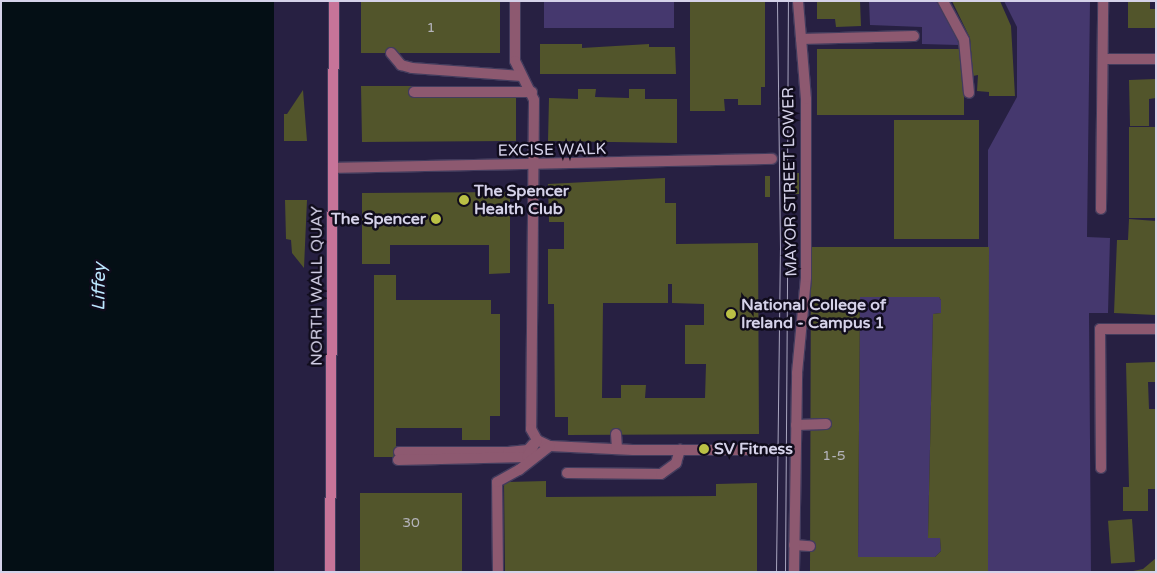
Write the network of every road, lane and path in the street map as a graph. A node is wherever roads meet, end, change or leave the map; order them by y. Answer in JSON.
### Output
{"nodes":[{"id":1,"x":334,"y":1,"type":"edge"},
{"id":2,"x":515,"y":1,"type":"edge"},
{"id":3,"x":798,"y":1,"type":"edge"},
{"id":4,"x":943,"y":1,"type":"edge"},
{"id":5,"x":1103,"y":1,"type":"edge"},
{"id":6,"x":914,"y":36,"type":"dead end"},
{"id":7,"x":801,"y":39,"type":"junction"},
{"id":8,"x":390,"y":53,"type":"dead end"},
{"id":9,"x":1102,"y":59,"type":"junction"},
{"id":10,"x":1156,"y":59,"type":"edge"},
{"id":11,"x":522,"y":76,"type":"junction"},
{"id":12,"x":414,"y":92,"type":"dead end"},
{"id":13,"x":532,"y":92,"type":"junction"},
{"id":14,"x":969,"y":93,"type":"dead end"},
{"id":15,"x":772,"y":160,"type":"dead end"},
{"id":16,"x":534,"y":165,"type":"junction"},
{"id":17,"x":333,"y":168,"type":"junction"},
{"id":18,"x":1101,"y":209,"type":"dead end"},
{"id":19,"x":1156,"y":329,"type":"edge"},
{"id":20,"x":826,"y":424,"type":"dead end"},
{"id":21,"x":796,"y":425,"type":"junction"},
{"id":22,"x":616,"y":434,"type":"dead end"},
{"id":23,"x":537,"y":440,"type":"junction"},
{"id":24,"x":550,"y":446,"type":"junction"},
{"id":25,"x":617,"y":449,"type":"junction"},
{"id":26,"x":680,"y":450,"type":"junction"},
{"id":27,"x":795,"y":450,"type":"junction"},
{"id":28,"x":399,"y":456,"type":"dead end"},
{"id":29,"x":1101,"y":468,"type":"dead end"},
{"id":30,"x":567,"y":473,"type":"dead end"},
{"id":31,"x":794,"y":545,"type":"junction"},
{"id":32,"x":810,"y":546,"type":"dead end"},
{"id":33,"x":330,"y":572,"type":"edge"},
{"id":34,"x":498,"y":572,"type":"edge"},
{"id":35,"x":794,"y":572,"type":"edge"}],
"edges":[{"from":1,"to":17,"type":"main road","name":"NORTH WALL QUAY"},
{"from":2,"to":11,"type":"street"},
{"from":3,"to":7,"type":"street","name":"MAYOR STREET LOWER"},
{"from":4,"to":14,"type":"street"},
{"from":5,"to":9,"type":"street"},
{"from":6,"to":7,"type":"street"},
{"from":7,"to":21,"type":"street","name":"MAYOR STREET LOWER"},
{"from":8,"to":11,"type":"street"},
{"from":9,"to":10,"type":"street"},
{"from":9,"to":18,"type":"street"},
{"from":11,"to":13,"type":"street"},
{"from":12,"to":13,"type":"street"},
{"from":13,"to":16,"type":"street"},
{"from":15,"to":16,"type":"street","name":"EXCISE WALK"},
{"from":16,"to":17,"type":"street","name":"EXCISE WALK"},
{"from":16,"to":23,"type":"street"},
{"from":17,"to":33,"type":"main road","name":"NORTH WALL QUAY"},
{"from":19,"to":29,"type":"street"},
{"from":20,"to":21,"type":"street"},
{"from":21,"to":27,"type":"street","name":"MAYOR STREET LOWER"},
{"from":22,"to":25,"type":"street"},
{"from":23,"to":24,"type":"street"},
{"from":23,"to":28,"type":"street"},
{"from":24,"to":25,"type":"street"},
{"from":24,"to":34,"type":"street"},
{"from":25,"to":26,"type":"street"},
{"from":26,"to":27,"type":"street"},
{"from":26,"to":30,"type":"street"},
{"from":27,"to":31,"type":"street","name":"MAYOR STREET LOWER"},
{"from":31,"to":32,"type":"street"},
{"from":31,"to":35,"type":"street","name":"MAYOR STREET LOWER"}]}
